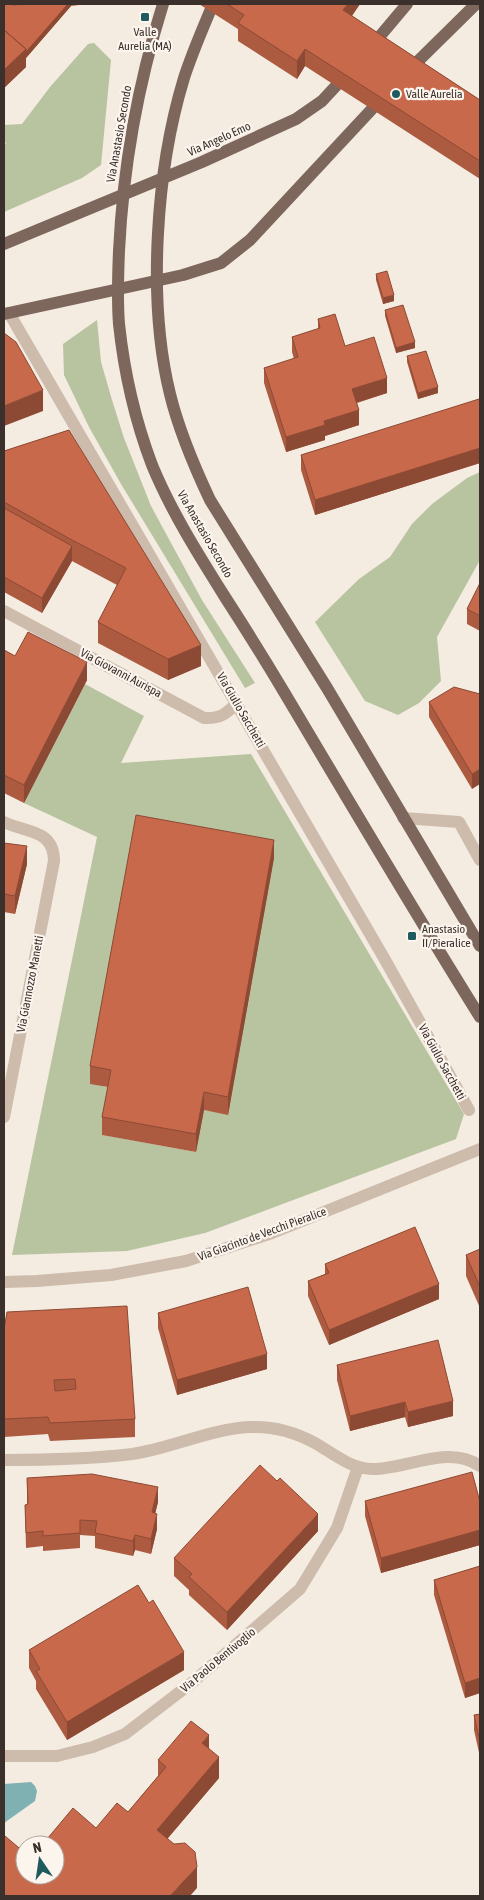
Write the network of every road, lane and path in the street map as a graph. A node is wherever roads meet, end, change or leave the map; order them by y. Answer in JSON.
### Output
{"nodes":[{"id":1,"x":163,"y":4,"type":"edge"},
{"id":2,"x":213,"y":4,"type":"edge"},
{"id":3,"x":407,"y":4,"type":"edge"},
{"id":4,"x":476,"y":4,"type":"edge"},
{"id":5,"x":408,"y":71,"type":"edge"},
{"id":6,"x":372,"y":109,"type":"edge"},
{"id":7,"x":4,"y":244,"type":"edge"},
{"id":8,"x":6,"y":314,"type":"edge"},
{"id":9,"x":4,"y":610,"type":"edge"},
{"id":10,"x":237,"y":703,"type":"junction"},
{"id":11,"x":403,"y":818,"type":"junction"},
{"id":12,"x":4,"y":822,"type":"edge"},
{"id":13,"x":480,"y":860,"type":"edge"},
{"id":14,"x":480,"y":946,"type":"edge"},
{"id":15,"x":480,"y":1018,"type":"edge"},
{"id":16,"x":469,"y":1110,"type":"dead end"},
{"id":17,"x":4,"y":1117,"type":"edge"},
{"id":18,"x":480,"y":1149,"type":"edge"},
{"id":19,"x":4,"y":1282,"type":"edge"},
{"id":20,"x":4,"y":1460,"type":"edge"},
{"id":21,"x":480,"y":1466,"type":"edge"},
{"id":22,"x":358,"y":1467,"type":"junction"},
{"id":23,"x":4,"y":1756,"type":"edge"}],
"edges":[{"from":1,"to":15,"type":"main road","name":"Via Anastasio Secondo"},
{"from":2,"to":11,"type":"main road","name":"Via Anastasio Secondo"},
{"from":3,"to":7,"type":"main road","name":"Via Angelo Emo"},
{"from":4,"to":5,"type":"main road"},
{"from":6,"to":8,"type":"main road"},
{"from":8,"to":10,"type":"street","name":"Via Giulio Sacchetti"},
{"from":9,"to":10,"type":"street","name":"Via Giovanni Aurispa"},
{"from":10,"to":16,"type":"street","name":"Via Giulio Sacchetti"},
{"from":11,"to":13,"type":"street"},
{"from":11,"to":14,"type":"main road","name":"Via Anastasio Secondo"},
{"from":12,"to":17,"type":"street","name":"Via Giannozzo Manetti"},
{"from":18,"to":19,"type":"street","name":"Via Giacinto de Vecchi Pieralice"},
{"from":20,"to":22,"type":"street"},
{"from":21,"to":22,"type":"street"},
{"from":22,"to":23,"type":"street","name":"Via Paolo Bentivoglio"}]}
